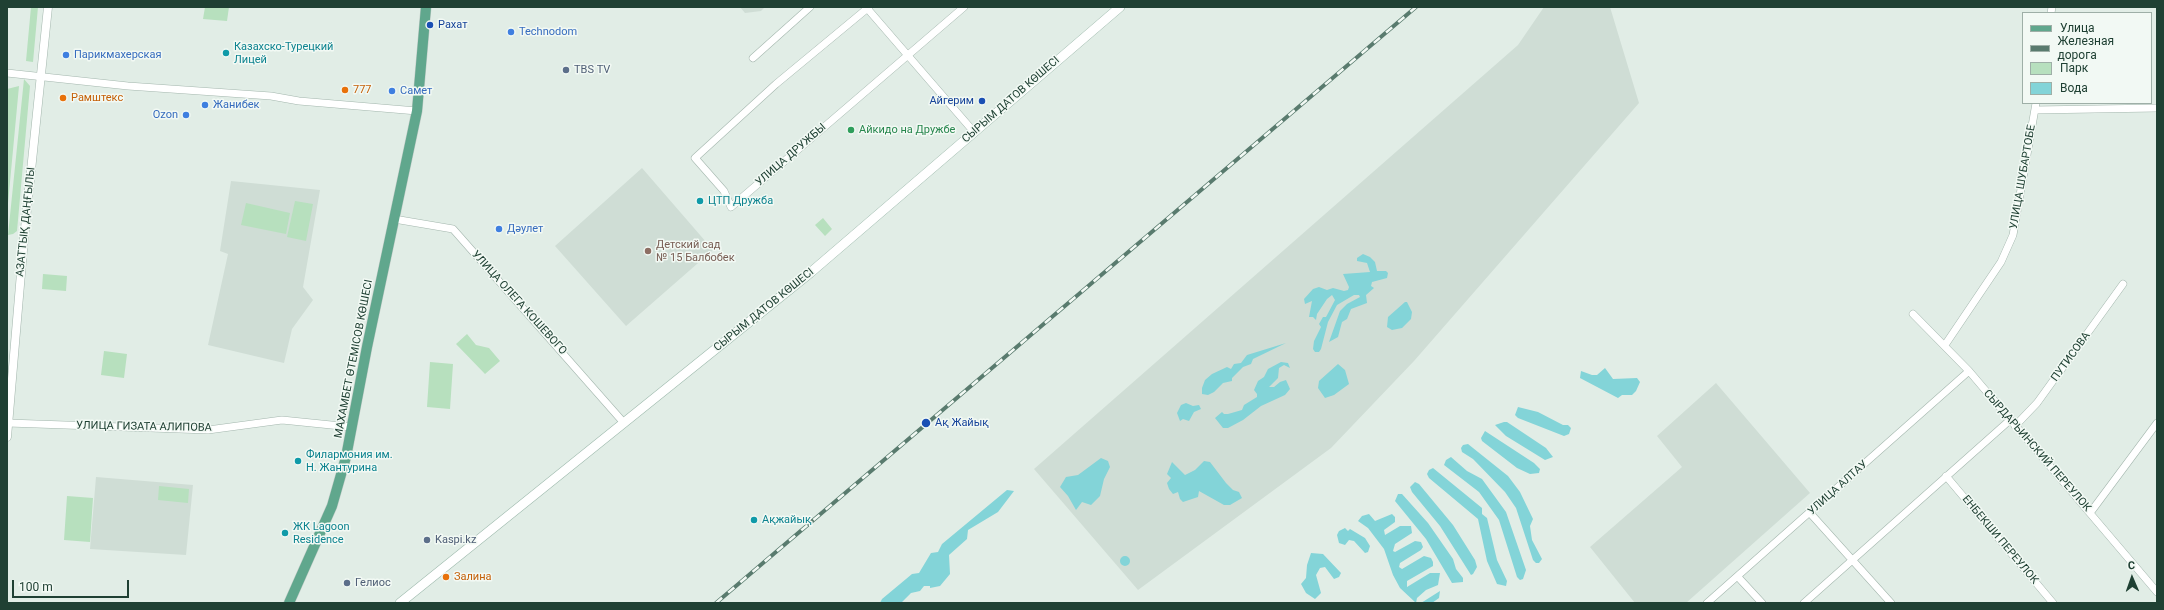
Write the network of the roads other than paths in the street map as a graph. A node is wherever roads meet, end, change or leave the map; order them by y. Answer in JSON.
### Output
{"nodes":[{"id":1,"x":48,"y":7,"type":"edge"},
{"id":2,"x":426,"y":7,"type":"edge"},
{"id":3,"x":810,"y":7,"type":"edge"},
{"id":4,"x":964,"y":7,"type":"edge"},
{"id":5,"x":1120,"y":7,"type":"edge"},
{"id":6,"x":867,"y":8,"type":"edge"},
{"id":7,"x":908,"y":54,"type":"junction"},
{"id":8,"x":753,"y":58,"type":"dead end"},
{"id":9,"x":7,"y":73,"type":"edge"},
{"id":10,"x":41,"y":78,"type":"junction"},
{"id":11,"x":2035,"y":107,"type":"edge"},
{"id":12,"x":2157,"y":108,"type":"edge"},
{"id":13,"x":417,"y":111,"type":"junction"},
{"id":14,"x":974,"y":132,"type":"junction"},
{"id":15,"x":394,"y":220,"type":"junction"},
{"id":16,"x":2122,"y":284,"type":"dead end"},
{"id":17,"x":1913,"y":314,"type":"dead end"},
{"id":18,"x":1945,"y":345,"type":"junction"},
{"id":19,"x":1969,"y":372,"type":"junction"},
{"id":20,"x":8,"y":414,"type":"edge"},
{"id":21,"x":2010,"y":420,"type":"junction"},
{"id":22,"x":8,"y":423,"type":"junction"},
{"id":23,"x":624,"y":423,"type":"junction"},
{"id":24,"x":2157,"y":423,"type":"edge"},
{"id":25,"x":2015,"y":426,"type":"junction"},
{"id":26,"x":351,"y":427,"type":"junction"},
{"id":27,"x":7,"y":437,"type":"edge"},
{"id":28,"x":1946,"y":476,"type":"junction"},
{"id":29,"x":1810,"y":513,"type":"junction"},
{"id":30,"x":2090,"y":513,"type":"junction"},
{"id":31,"x":1852,"y":560,"type":"junction"},
{"id":32,"x":1738,"y":577,"type":"junction"},
{"id":33,"x":2157,"y":592,"type":"edge"},
{"id":34,"x":289,"y":603,"type":"edge"},
{"id":35,"x":400,"y":603,"type":"edge"},
{"id":36,"x":1707,"y":603,"type":"edge"},
{"id":37,"x":1762,"y":603,"type":"edge"},
{"id":38,"x":1804,"y":603,"type":"edge"},
{"id":39,"x":1891,"y":603,"type":"edge"},
{"id":40,"x":2053,"y":603,"type":"edge"}],
"edges":[{"from":1,"to":10,"type":"street","name":"АЗАТТЫҚ ДАҢҒЫЛЫ"},
{"from":2,"to":13,"type":"main road","name":"МАХАМБЕТ ӨТЕМІСОВ КӨШЕСІ"},
{"from":3,"to":8,"type":"street"},
{"from":4,"to":7,"type":"street","name":"УЛИЦА ДРУЖБЫ"},
{"from":5,"to":14,"type":"main road","name":"СЫРЫМ ДАТОВ КӨШЕСІ"},
{"from":6,"to":7,"type":"street"},
{"from":6,"to":7,"type":"street","name":"УЛИЦА ДРУЖБЫ"},
{"from":7,"to":14,"type":"street"},
{"from":9,"to":10,"type":"street"},
{"from":10,"to":13,"type":"street"},
{"from":10,"to":20,"type":"street","name":"АЗАТТЫҚ ДАҢҒЫЛЫ"},
{"from":11,"to":12,"type":"street"},
{"from":11,"to":18,"type":"street","name":"УЛИЦА ШУБАРТОБЕ"},
{"from":13,"to":15,"type":"main road","name":"МАХАМБЕТ ӨТЕМІСОВ КӨШЕСІ"},
{"from":14,"to":23,"type":"main road","name":"СЫРЫМ ДАТОВ КӨШЕСІ"},
{"from":15,"to":23,"type":"street","name":"УЛИЦА ОЛЕГА КОШЕВОГО"},
{"from":15,"to":26,"type":"main road","name":"МАХАМБЕТ ӨТЕМІСОВ КӨШЕСІ"},
{"from":16,"to":25,"type":"street","name":"ПУТИСОВА"},
{"from":17,"to":18,"type":"street","name":"СЫРДАРЬИНСКИЙ ПЕРЕУЛОК"},
{"from":18,"to":19,"type":"street","name":"СЫРДАРЬИНСКИЙ ПЕРЕУЛОК"},
{"from":19,"to":21,"type":"street","name":"СЫРДАРЬИНСКИЙ ПЕРЕУЛОК"},
{"from":19,"to":29,"type":"street","name":"УЛИЦА АЛТАУ"},
{"from":20,"to":22,"type":"street","name":"АЗАТТЫҚ ДАҢҒЫЛЫ"},
{"from":21,"to":25,"type":"street","name":"СЫРДАРЬИНСКИЙ ПЕРЕУЛОК"},
{"from":21,"to":28,"type":"street"},
{"from":22,"to":26,"type":"street","name":"УЛИЦА ГИЗАТА АЛИПОВА"},
{"from":22,"to":27,"type":"street","name":"АЗАТТЫҚ ДАҢҒЫЛЫ"},
{"from":23,"to":35,"type":"main road","name":"СЫРЫМ ДАТОВ КӨШЕСІ"},
{"from":24,"to":30,"type":"street"},
{"from":25,"to":30,"type":"street","name":"СЫРДАРЬИНСКИЙ ПЕРЕУЛОК"},
{"from":26,"to":34,"type":"main road","name":"МАХАМБЕТ ӨТЕМІСОВ КӨШЕСІ"},
{"from":28,"to":31,"type":"street"},
{"from":28,"to":40,"type":"street","name":"ЕНБЕКШИ ПЕРЕУЛОК"},
{"from":29,"to":31,"type":"street"},
{"from":29,"to":32,"type":"street","name":"УЛИЦА АЛТАУ"},
{"from":30,"to":33,"type":"street","name":"СЫРДАРЬИНСКИЙ ПЕРЕУЛОК"},
{"from":31,"to":38,"type":"street"},
{"from":31,"to":39,"type":"street"},
{"from":32,"to":36,"type":"street","name":"УЛИЦА АЛТАУ"},
{"from":32,"to":37,"type":"street"}]}
